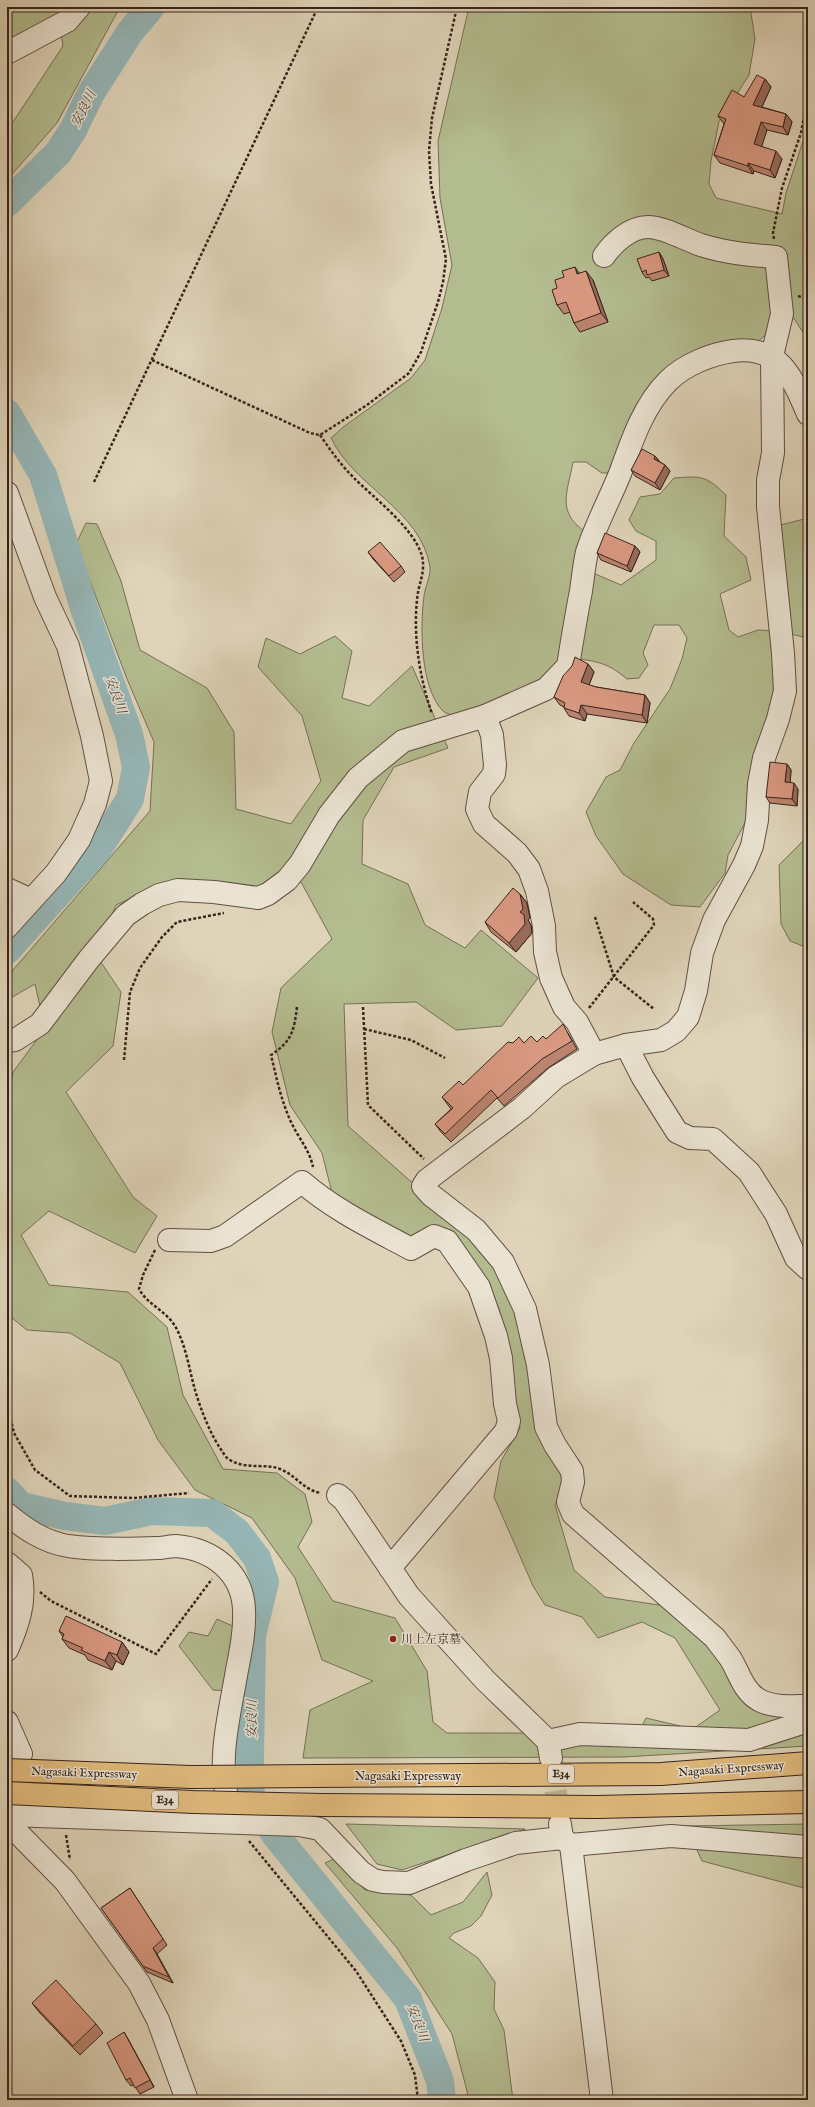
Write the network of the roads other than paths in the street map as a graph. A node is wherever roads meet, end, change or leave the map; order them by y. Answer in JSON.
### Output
{"nodes":[{"id":1,"x":79,"y":7,"type":"edge"},
{"id":2,"x":7,"y":53,"type":"edge"},
{"id":3,"x":604,"y":256,"type":"dead end"},
{"id":4,"x":772,"y":356,"type":"junction"},
{"id":5,"x":808,"y":414,"type":"edge"},
{"id":6,"x":7,"y":493,"type":"edge"},
{"id":7,"x":485,"y":716,"type":"junction"},
{"id":8,"x":7,"y":889,"type":"edge"},
{"id":9,"x":30,"y":900,"type":"junction"},
{"id":10,"x":7,"y":927,"type":"edge"},
{"id":11,"x":7,"y":1041,"type":"edge"},
{"id":12,"x":626,"y":1044,"type":"junction"},
{"id":13,"x":594,"y":1054,"type":"junction"},
{"id":14,"x":169,"y":1240,"type":"road end"},
{"id":15,"x":808,"y":1269,"type":"edge"},
{"id":16,"x":338,"y":1495,"type":"road end"},
{"id":17,"x":7,"y":1514,"type":"edge"},
{"id":18,"x":390,"y":1568,"type":"junction"},
{"id":19,"x":14,"y":1569,"type":"edge"},
{"id":20,"x":7,"y":1650,"type":"edge"},
{"id":21,"x":808,"y":1706,"type":"edge"},
{"id":22,"x":808,"y":1721,"type":"edge"},
{"id":23,"x":7,"y":1722,"type":"edge"},
{"id":24,"x":21,"y":1754,"type":"dead end"},
{"id":25,"x":808,"y":1763,"type":"edge"},
{"id":26,"x":7,"y":1770,"type":"edge"},
{"id":27,"x":7,"y":1792,"type":"edge"},
{"id":28,"x":807,"y":1803,"type":"edge"},
{"id":29,"x":7,"y":1815,"type":"edge"},
{"id":30,"x":7,"y":1822,"type":"edge"},
{"id":31,"x":240,"y":1824,"type":"junction"},
{"id":32,"x":565,"y":1835,"type":"junction"},
{"id":33,"x":808,"y":1847,"type":"edge"},
{"id":34,"x":187,"y":2100,"type":"edge"},
{"id":35,"x":602,"y":2100,"type":"edge"}],
"edges":[{"from":1,"to":2,"type":"street"},
{"from":3,"to":4,"type":"street"},
{"from":4,"to":5,"type":"street"},
{"from":4,"to":7,"type":"street"},
{"from":4,"to":12,"type":"street"},
{"from":6,"to":9,"type":"street"},
{"from":7,"to":11,"type":"street"},
{"from":7,"to":13,"type":"street"},
{"from":8,"to":9,"type":"street"},
{"from":9,"to":10,"type":"street"},
{"from":12,"to":13,"type":"street"},
{"from":12,"to":15,"type":"street"},
{"from":13,"to":21,"type":"street"},
{"from":14,"to":18,"type":"street"},
{"from":16,"to":18,"type":"street"},
{"from":17,"to":31,"type":"street"},
{"from":18,"to":22,"type":"street"},
{"from":19,"to":20,"type":"street"},
{"from":23,"to":24,"type":"street"},
{"from":25,"to":26,"type":"highway","name":"Nagasaki Expressway","number":"E34","bridge":true},
{"from":27,"to":28,"type":"highway","name":"Nagasaki Expressway","number":"E34","bridge":true},
{"from":29,"to":31,"type":"street"},
{"from":30,"to":34,"type":"street"},
{"from":31,"to":32,"type":"street"},
{"from":32,"to":33,"type":"street"},
{"from":32,"to":35,"type":"street"}]}
